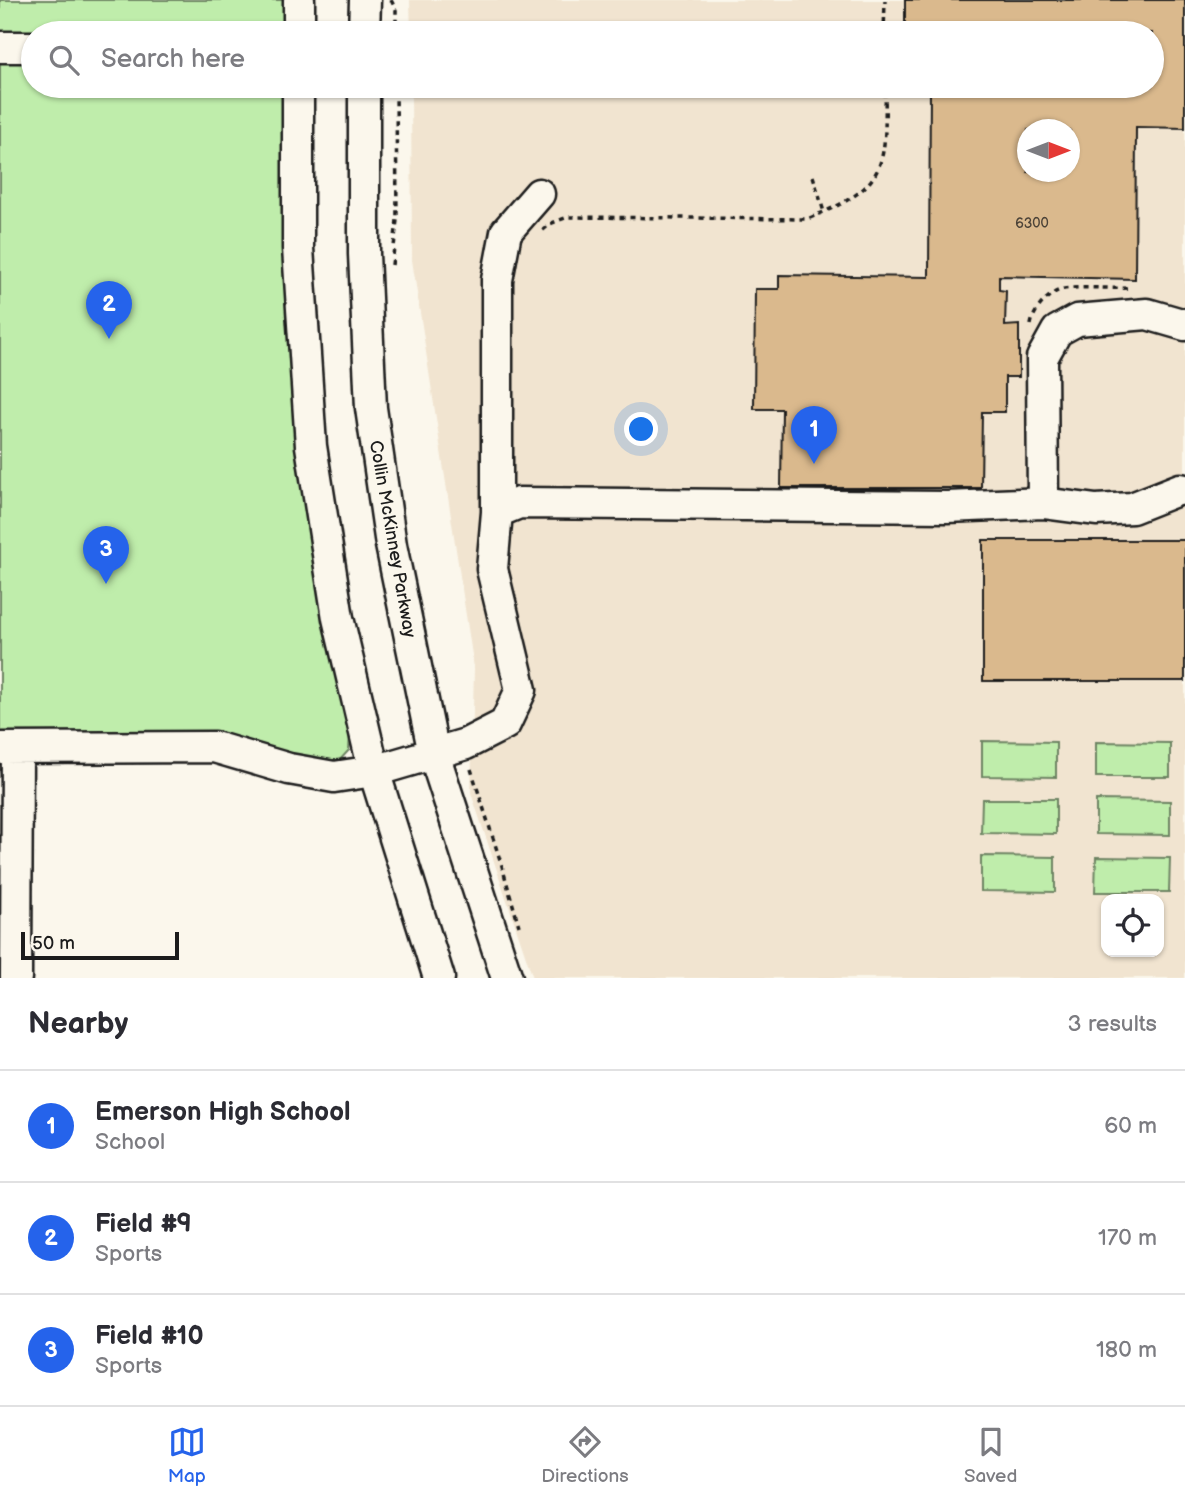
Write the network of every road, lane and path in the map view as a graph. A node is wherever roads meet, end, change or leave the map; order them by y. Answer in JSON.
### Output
{"nodes":[{"id":1,"x":299,"y":0,"type":"edge"},
{"id":2,"x":365,"y":0,"type":"edge"},
{"id":3,"x":391,"y":0,"type":"edge"},
{"id":4,"x":885,"y":0,"type":"edge"},
{"id":5,"x":290,"y":21,"type":"edge"},
{"id":6,"x":364,"y":21,"type":"edge"},
{"id":7,"x":396,"y":21,"type":"edge"},
{"id":8,"x":884,"y":21,"type":"edge"},
{"id":9,"x":0,"y":47,"type":"edge"},
{"id":10,"x":21,"y":47,"type":"edge"},
{"id":11,"x":298,"y":98,"type":"edge"},
{"id":12,"x":364,"y":98,"type":"edge"},
{"id":13,"x":396,"y":98,"type":"edge"},
{"id":14,"x":885,"y":98,"type":"edge"},
{"id":15,"x":813,"y":176,"type":"dead end"},
{"id":16,"x":539,"y":194,"type":"dead end"},
{"id":17,"x":824,"y":212,"type":"junction"},
{"id":18,"x":538,"y":234,"type":"dead end"},
{"id":19,"x":391,"y":275,"type":"dead end"},
{"id":20,"x":1185,"y":325,"type":"edge"},
{"id":21,"x":1185,"y":490,"type":"edge"},
{"id":22,"x":1043,"y":503,"type":"junction"},
{"id":23,"x":497,"y":512,"type":"junction"},
{"id":24,"x":8,"y":748,"type":"edge"},
{"id":25,"x":434,"y":754,"type":"junction"},
{"id":26,"x":374,"y":771,"type":"junction"},
{"id":27,"x":472,"y":772,"type":"dead end"},
{"id":28,"x":520,"y":933,"type":"dead end"},
{"id":29,"x":16,"y":978,"type":"edge"},
{"id":30,"x":439,"y":978,"type":"edge"},
{"id":31,"x":507,"y":978,"type":"edge"}],
"edges":[{"from":1,"to":5,"type":"street"},
{"from":2,"to":6,"type":"street"},
{"from":3,"to":7,"type":"path"},
{"from":4,"to":8,"type":"path"},
{"from":9,"to":10,"type":"street"},
{"from":11,"to":26,"type":"street"},
{"from":12,"to":25,"type":"street","name":"Collin McKinney Parkway"},
{"from":13,"to":19,"type":"path"},
{"from":14,"to":17,"type":"path"},
{"from":15,"to":17,"type":"path"},
{"from":16,"to":23,"type":"street"},
{"from":17,"to":18,"type":"path"},
{"from":20,"to":22,"type":"street"},
{"from":21,"to":22,"type":"street"},
{"from":22,"to":23,"type":"street"},
{"from":23,"to":25,"type":"street"},
{"from":24,"to":26,"type":"street"},
{"from":24,"to":29,"type":"street"},
{"from":25,"to":26,"type":"street"},
{"from":25,"to":31,"type":"street","name":"Collin McKinney Parkway"},
{"from":26,"to":30,"type":"street"},
{"from":27,"to":28,"type":"path"}]}
